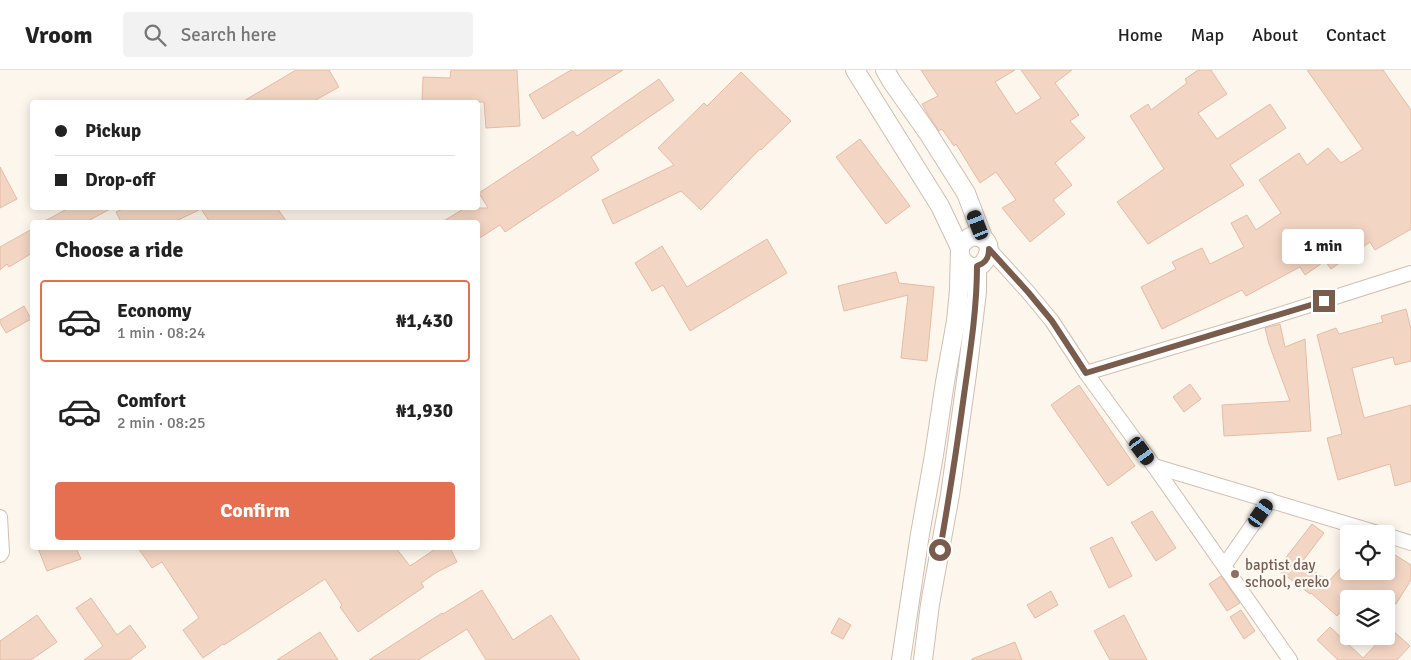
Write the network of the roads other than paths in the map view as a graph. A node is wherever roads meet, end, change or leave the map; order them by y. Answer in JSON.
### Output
{"nodes":[{"id":1,"x":855,"y":70,"type":"edge"},
{"id":2,"x":885,"y":70,"type":"edge"},
{"id":3,"x":987,"y":245,"type":"junction"},
{"id":4,"x":960,"y":253,"type":"junction"},
{"id":5,"x":977,"y":266,"type":"junction"},
{"id":6,"x":1411,"y":273,"type":"edge"},
{"id":7,"x":1086,"y":373,"type":"junction"},
{"id":8,"x":1154,"y":466,"type":"junction"},
{"id":9,"x":1270,"y":500,"type":"junction"},
{"id":10,"x":0,"y":517,"type":"edge"},
{"id":11,"x":1352,"y":525,"type":"edge"},
{"id":12,"x":1395,"y":538,"type":"edge"},
{"id":13,"x":1411,"y":543,"type":"edge"},
{"id":14,"x":0,"y":555,"type":"edge"},
{"id":15,"x":1224,"y":566,"type":"junction"},
{"id":16,"x":901,"y":660,"type":"edge"},
{"id":17,"x":923,"y":660,"type":"edge"},
{"id":18,"x":1290,"y":660,"type":"edge"}],
"edges":[{"from":1,"to":4,"type":"street"},
{"from":2,"to":3,"type":"street"},
{"from":3,"to":4,"type":"street"},
{"from":3,"to":5,"type":"street"},
{"from":3,"to":7,"type":"street"},
{"from":4,"to":5,"type":"street"},
{"from":4,"to":16,"type":"street"},
{"from":5,"to":17,"type":"street"},
{"from":6,"to":7,"type":"street"},
{"from":7,"to":8,"type":"street"},
{"from":8,"to":9,"type":"street"},
{"from":8,"to":15,"type":"street"},
{"from":9,"to":11,"type":"street"},
{"from":9,"to":15,"type":"street"},
{"from":10,"to":14,"type":"street"},
{"from":12,"to":13,"type":"street"},
{"from":15,"to":18,"type":"street"}]}
